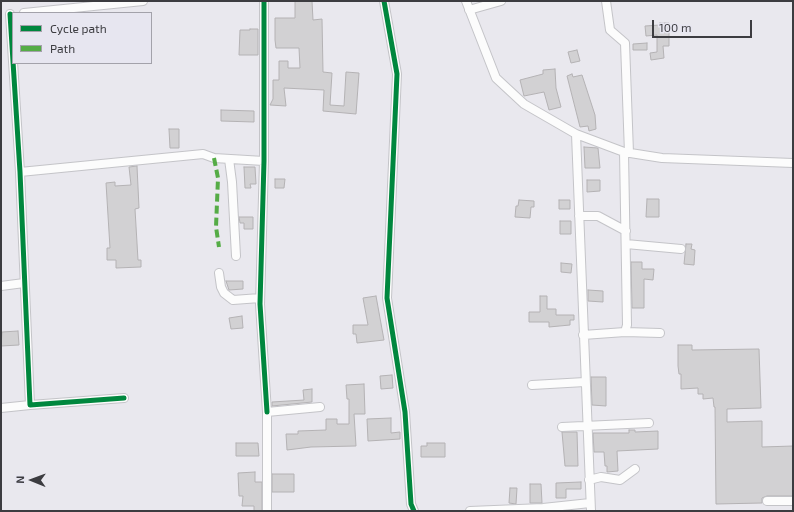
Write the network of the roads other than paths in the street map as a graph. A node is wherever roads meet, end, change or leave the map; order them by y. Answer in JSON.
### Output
{"nodes":[{"id":1,"x":143,"y":1,"type":"edge"},
{"id":2,"x":264,"y":1,"type":"edge"},
{"id":3,"x":384,"y":1,"type":"edge"},
{"id":4,"x":466,"y":1,"type":"edge"},
{"id":5,"x":501,"y":1,"type":"edge"},
{"id":6,"x":606,"y":1,"type":"edge"},
{"id":7,"x":469,"y":10,"type":"junction"},
{"id":8,"x":34,"y":12,"type":"edge"},
{"id":9,"x":11,"y":14,"type":"edge"},
{"id":10,"x":1,"y":15,"type":"edge"},
{"id":11,"x":12,"y":32,"type":"edge"},
{"id":12,"x":14,"y":64,"type":"edge"},
{"id":13,"x":576,"y":134,"type":"junction"},
{"id":14,"x":627,"y":152,"type":"junction"},
{"id":15,"x":229,"y":159,"type":"junction"},
{"id":16,"x":264,"y":161,"type":"junction"},
{"id":17,"x":793,"y":163,"type":"edge"},
{"id":18,"x":20,"y":172,"type":"junction"},
{"id":19,"x":579,"y":216,"type":"junction"},
{"id":20,"x":626,"y":230,"type":"junction"},
{"id":21,"x":626,"y":244,"type":"junction"},
{"id":22,"x":681,"y":249,"type":"dead end"},
{"id":23,"x":236,"y":256,"type":"dead end"},
{"id":24,"x":219,"y":273,"type":"dead end"},
{"id":25,"x":24,"y":283,"type":"junction"},
{"id":26,"x":1,"y":286,"type":"edge"},
{"id":27,"x":260,"y":298,"type":"junction"},
{"id":28,"x":625,"y":332,"type":"junction"},
{"id":29,"x":660,"y":333,"type":"dead end"},
{"id":30,"x":583,"y":336,"type":"junction"},
{"id":31,"x":585,"y":382,"type":"junction"},
{"id":32,"x":532,"y":385,"type":"dead end"},
{"id":33,"x":124,"y":398,"type":"dead end"},
{"id":34,"x":30,"y":405,"type":"junction"},
{"id":35,"x":320,"y":407,"type":"dead end"},
{"id":36,"x":1,"y":408,"type":"edge"},
{"id":37,"x":267,"y":412,"type":"junction"},
{"id":38,"x":649,"y":423,"type":"dead end"},
{"id":39,"x":587,"y":426,"type":"junction"},
{"id":40,"x":562,"y":428,"type":"dead end"},
{"id":41,"x":635,"y":469,"type":"dead end"},
{"id":42,"x":589,"y":480,"type":"junction"},
{"id":43,"x":767,"y":500,"type":"dead end"},
{"id":44,"x":793,"y":501,"type":"edge"},
{"id":45,"x":591,"y":507,"type":"edge"},
{"id":46,"x":543,"y":509,"type":"edge"},
{"id":47,"x":267,"y":511,"type":"edge"},
{"id":48,"x":414,"y":511,"type":"edge"},
{"id":49,"x":470,"y":511,"type":"edge"}],
"edges":[{"from":1,"to":8,"type":"street"},
{"from":2,"to":16,"type":"street"},
{"from":3,"to":48,"type":"street"},
{"from":4,"to":7,"type":"street"},
{"from":5,"to":7,"type":"street"},
{"from":6,"to":14,"type":"street"},
{"from":7,"to":13,"type":"street"},
{"from":9,"to":10,"type":"street"},
{"from":9,"to":11,"type":"street"},
{"from":12,"to":18,"type":"street"},
{"from":13,"to":14,"type":"street"},
{"from":13,"to":19,"type":"street"},
{"from":14,"to":17,"type":"street"},
{"from":14,"to":20,"type":"street"},
{"from":15,"to":16,"type":"street"},
{"from":15,"to":18,"type":"street"},
{"from":15,"to":23,"type":"street"},
{"from":16,"to":27,"type":"street"},
{"from":18,"to":25,"type":"street"},
{"from":19,"to":20,"type":"street"},
{"from":19,"to":30,"type":"street"},
{"from":20,"to":21,"type":"street"},
{"from":21,"to":22,"type":"street"},
{"from":21,"to":28,"type":"street"},
{"from":24,"to":27,"type":"street"},
{"from":25,"to":26,"type":"street"},
{"from":25,"to":34,"type":"street"},
{"from":27,"to":37,"type":"street"},
{"from":28,"to":29,"type":"street"},
{"from":28,"to":30,"type":"street"},
{"from":30,"to":31,"type":"street"},
{"from":31,"to":32,"type":"street"},
{"from":31,"to":39,"type":"street"},
{"from":33,"to":34,"type":"street"},
{"from":34,"to":36,"type":"street"},
{"from":35,"to":37,"type":"street"},
{"from":37,"to":47,"type":"street"},
{"from":38,"to":39,"type":"street"},
{"from":39,"to":40,"type":"street"},
{"from":39,"to":42,"type":"street"},
{"from":41,"to":42,"type":"street"},
{"from":42,"to":45,"type":"street"},
{"from":43,"to":44,"type":"street"},
{"from":45,"to":46,"type":"street"},
{"from":46,"to":49,"type":"street"}]}
